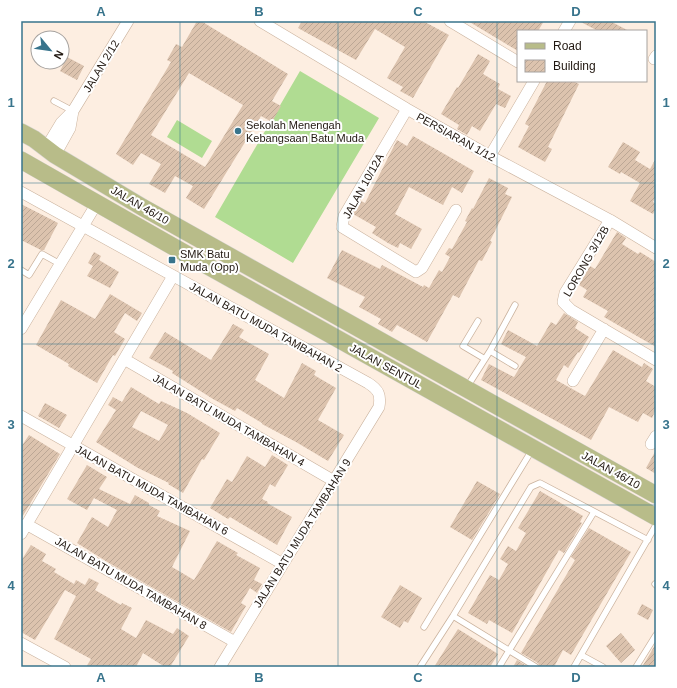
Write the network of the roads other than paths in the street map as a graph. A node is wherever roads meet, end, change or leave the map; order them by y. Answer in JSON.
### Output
{"nodes":[{"id":1,"x":128,"y":21,"type":"edge"},
{"id":2,"x":260,"y":21,"type":"edge"},
{"id":3,"x":450,"y":21,"type":"edge"},
{"id":4,"x":570,"y":21,"type":"edge"},
{"id":5,"x":565,"y":30,"type":"edge"},
{"id":6,"x":517,"y":61,"type":"edge"},
{"id":7,"x":533,"y":82,"type":"edge"},
{"id":8,"x":54,"y":101,"type":"dead end"},
{"id":9,"x":74,"y":110,"type":"junction"},
{"id":10,"x":407,"y":110,"type":"junction"},
{"id":11,"x":21,"y":132,"type":"edge"},
{"id":12,"x":49,"y":154,"type":"junction"},
{"id":13,"x":490,"y":156,"type":"junction"},
{"id":14,"x":22,"y":160,"type":"edge"},
{"id":15,"x":85,"y":173,"type":"junction"},
{"id":16,"x":54,"y":178,"type":"junction"},
{"id":17,"x":21,"y":192,"type":"edge"},
{"id":18,"x":131,"y":201,"type":"junction"},
{"id":19,"x":97,"y":203,"type":"junction"},
{"id":20,"x":456,"y":210,"type":"dead end"},
{"id":21,"x":610,"y":220,"type":"junction"},
{"id":22,"x":83,"y":226,"type":"junction"},
{"id":23,"x":655,"y":245,"type":"edge"},
{"id":24,"x":172,"y":246,"type":"joint"},
{"id":25,"x":226,"y":254,"type":"joint"},
{"id":26,"x":60,"y":264,"type":"junction"},
{"id":27,"x":21,"y":270,"type":"edge"},
{"id":28,"x":173,"y":276,"type":"junction"},
{"id":29,"x":515,"y":305,"type":"dead end"},
{"id":30,"x":478,"y":321,"type":"dead end"},
{"id":31,"x":21,"y":329,"type":"edge"},
{"id":32,"x":604,"y":329,"type":"junction"},
{"id":33,"x":490,"y":351,"type":"junction"},
{"id":34,"x":124,"y":359,"type":"junction"},
{"id":35,"x":485,"y":359,"type":"junction"},
{"id":36,"x":656,"y":360,"type":"edge"},
{"id":37,"x":515,"y":366,"type":"dead end"},
{"id":38,"x":573,"y":381,"type":"dead end"},
{"id":39,"x":466,"y":389,"type":"junction"},
{"id":40,"x":381,"y":397,"type":"joint"},
{"id":41,"x":21,"y":416,"type":"edge"},
{"id":42,"x":565,"y":444,"type":"joint"},
{"id":43,"x":73,"y":446,"type":"junction"},
{"id":44,"x":533,"y":448,"type":"junction"},
{"id":45,"x":334,"y":481,"type":"junction"},
{"id":46,"x":601,"y":486,"type":"joint"},
{"id":47,"x":656,"y":495,"type":"edge"},
{"id":48,"x":594,"y":512,"type":"junction"},
{"id":49,"x":656,"y":516,"type":"edge"},
{"id":50,"x":656,"y":525,"type":"edge"},
{"id":51,"x":24,"y":529,"type":"edge"},
{"id":52,"x":648,"y":540,"type":"junction"},
{"id":53,"x":283,"y":564,"type":"junction"},
{"id":54,"x":453,"y":616,"type":"junction"},
{"id":55,"x":424,"y":627,"type":"dead end"},
{"id":56,"x":656,"y":635,"type":"edge"},
{"id":57,"x":235,"y":642,"type":"junction"},
{"id":58,"x":21,"y":643,"type":"edge"},
{"id":59,"x":509,"y":650,"type":"junction"},
{"id":60,"x":581,"y":654,"type":"junction"},
{"id":61,"x":65,"y":667,"type":"edge"},
{"id":62,"x":220,"y":667,"type":"edge"},
{"id":63,"x":420,"y":667,"type":"edge"},
{"id":64,"x":498,"y":667,"type":"edge"},
{"id":65,"x":536,"y":667,"type":"edge"},
{"id":66,"x":574,"y":667,"type":"edge"},
{"id":67,"x":603,"y":667,"type":"edge"},
{"id":68,"x":636,"y":667,"type":"edge"}],
"edges":[{"from":1,"to":9,"type":"street","name":"JALAN 2/12"},
{"from":2,"to":10,"type":"street","name":"PERSIARAN 1/12"},
{"from":3,"to":6,"type":"street"},
{"from":4,"to":5,"type":"street"},
{"from":7,"to":13,"type":"street"},
{"from":8,"to":9,"type":"lane"},
{"from":9,"to":12,"type":"street","name":"JALAN 2/12"},
{"from":10,"to":13,"type":"street","name":"PERSIARAN 1/12"},
{"from":10,"to":20,"type":"street","name":"JALAN 10/12A"},
{"from":11,"to":12,"type":"main road","name":"JALAN 46/10"},
{"from":12,"to":14,"type":"main road"},
{"from":12,"to":15,"type":"main road","name":"JALAN 46/10"},
{"from":12,"to":16,"type":"main road"},
{"from":13,"to":21,"type":"street","name":"PERSIARAN 1/12"},
{"from":14,"to":16,"type":"main road"},
{"from":15,"to":18,"type":"main road","name":"JALAN 46/10"},
{"from":15,"to":19,"type":"main road"},
{"from":16,"to":19,"type":"main road","name":"JALAN 46/10"},
{"from":17,"to":22,"type":"street","name":"JALAN BATU MUDA TAMBAHAN 2"},
{"from":18,"to":19,"type":"main road"},
{"from":18,"to":25,"type":"main road","name":"JALAN 46/10"},
{"from":19,"to":22,"type":"street"},
{"from":19,"to":24,"type":"main road","name":"JALAN 46/10"},
{"from":21,"to":23,"type":"street","name":"PERSIARAN 1/12"},
{"from":21,"to":32,"type":"street","name":"LORONG 3/12B"},
{"from":22,"to":26,"type":"street"},
{"from":22,"to":28,"type":"street","name":"JALAN BATU MUDA TAMBAHAN 2"},
{"from":24,"to":44,"type":"main road","name":"JALAN SENTUL"},
{"from":25,"to":39,"type":"main road","name":"JALAN SENTUL"},
{"from":26,"to":27,"type":"lane"},
{"from":26,"to":31,"type":"street"},
{"from":28,"to":34,"type":"street"},
{"from":28,"to":40,"type":"street","name":"JALAN BATU MUDA TAMBAHAN 2"},
{"from":29,"to":33,"type":"lane"},
{"from":30,"to":35,"type":"lane"},
{"from":32,"to":36,"type":"street","name":"LORONG 3/12B"},
{"from":32,"to":38,"type":"street"},
{"from":33,"to":35,"type":"lane"},
{"from":33,"to":37,"type":"lane"},
{"from":34,"to":43,"type":"street"},
{"from":34,"to":45,"type":"street","name":"JALAN BATU MUDA TAMBAHAN 4"},
{"from":35,"to":39,"type":"lane"},
{"from":39,"to":42,"type":"main road","name":"JALAN SENTUL"},
{"from":40,"to":45,"type":"street","name":"JALAN BATU MUDA TAMBAHAN 9"},
{"from":41,"to":43,"type":"street","name":"JALAN BATU MUDA TAMBAHAN 6"},
{"from":42,"to":47,"type":"main road","name":"JALAN 46/10"},
{"from":43,"to":51,"type":"street"},
{"from":43,"to":53,"type":"street","name":"JALAN BATU MUDA TAMBAHAN 6"},
{"from":44,"to":46,"type":"main road","name":"JALAN SENTUL"},
{"from":44,"to":55,"type":"lane"},
{"from":45,"to":53,"type":"street","name":"JALAN BATU MUDA TAMBAHAN 9"},
{"from":46,"to":49,"type":"main road","name":"JALAN 46/10"},
{"from":48,"to":52,"type":"lane"},
{"from":48,"to":54,"type":"lane"},
{"from":48,"to":59,"type":"lane"},
{"from":50,"to":52,"type":"lane"},
{"from":51,"to":57,"type":"street","name":"JALAN BATU MUDA TAMBAHAN 8"},
{"from":52,"to":60,"type":"lane"},
{"from":53,"to":57,"type":"street","name":"JALAN BATU MUDA TAMBAHAN 9"},
{"from":54,"to":59,"type":"lane"},
{"from":54,"to":63,"type":"lane"},
{"from":56,"to":68,"type":"lane"},
{"from":57,"to":62,"type":"street","name":"JALAN BATU MUDA TAMBAHAN 9"},
{"from":58,"to":61,"type":"street"},
{"from":59,"to":64,"type":"lane"},
{"from":59,"to":65,"type":"lane"},
{"from":60,"to":66,"type":"lane"},
{"from":60,"to":67,"type":"lane"}]}
